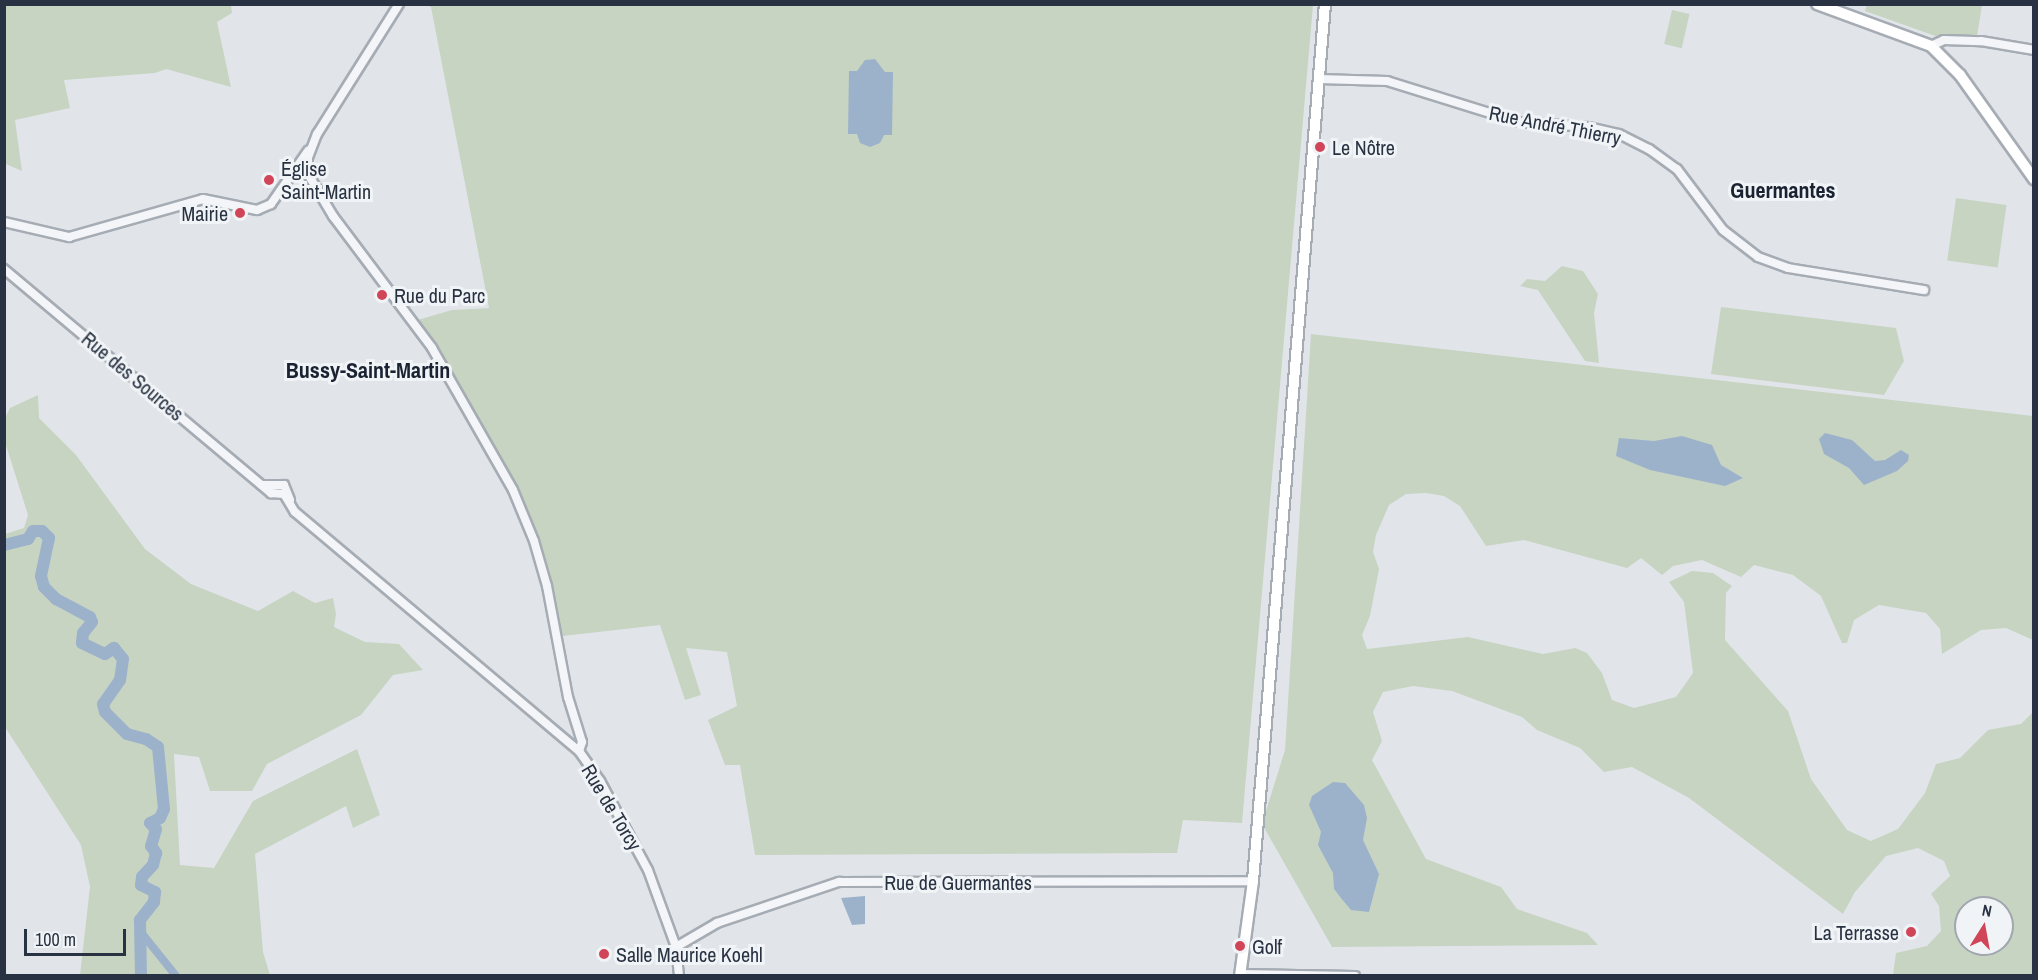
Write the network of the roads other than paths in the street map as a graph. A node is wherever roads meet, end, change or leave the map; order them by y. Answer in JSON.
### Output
{"nodes":[{"id":1,"x":399,"y":4,"type":"edge"},
{"id":2,"x":1325,"y":4,"type":"edge"},
{"id":3,"x":1817,"y":4,"type":"edge"},
{"id":4,"x":1930,"y":46,"type":"junction"},
{"id":5,"x":2034,"y":50,"type":"edge"},
{"id":6,"x":1319,"y":79,"type":"junction"},
{"id":7,"x":312,"y":146,"type":"junction"},
{"id":8,"x":2034,"y":179,"type":"edge"},
{"id":9,"x":4,"y":222,"type":"edge"},
{"id":10,"x":4,"y":269,"type":"edge"},
{"id":11,"x":1924,"y":290,"type":"dead end"},
{"id":12,"x":482,"y":671,"type":"joint"},
{"id":13,"x":579,"y":751,"type":"junction"},
{"id":14,"x":1253,"y":881,"type":"junction"},
{"id":15,"x":676,"y":947,"type":"junction"},
{"id":16,"x":679,"y":975,"type":"edge"},
{"id":17,"x":1240,"y":975,"type":"edge"},
{"id":18,"x":1355,"y":975,"type":"edge"}],
"edges":[{"from":1,"to":7,"type":"street"},
{"from":2,"to":6,"type":"main road"},
{"from":3,"to":4,"type":"main road"},
{"from":4,"to":5,"type":"street"},
{"from":4,"to":8,"type":"main road"},
{"from":6,"to":11,"type":"street","name":"Rue André Thierry"},
{"from":6,"to":14,"type":"main road"},
{"from":7,"to":9,"type":"street"},
{"from":7,"to":13,"type":"street"},
{"from":10,"to":12,"type":"street","name":"Rue des Sources"},
{"from":12,"to":13,"type":"street","name":"Rue de Torcy"},
{"from":13,"to":15,"type":"street","name":"Rue de Torcy"},
{"from":14,"to":15,"type":"street","name":"Rue de Guermantes"},
{"from":14,"to":17,"type":"main road"},
{"from":15,"to":16,"type":"street","name":"Rue de Torcy"},
{"from":17,"to":18,"type":"street"}]}
